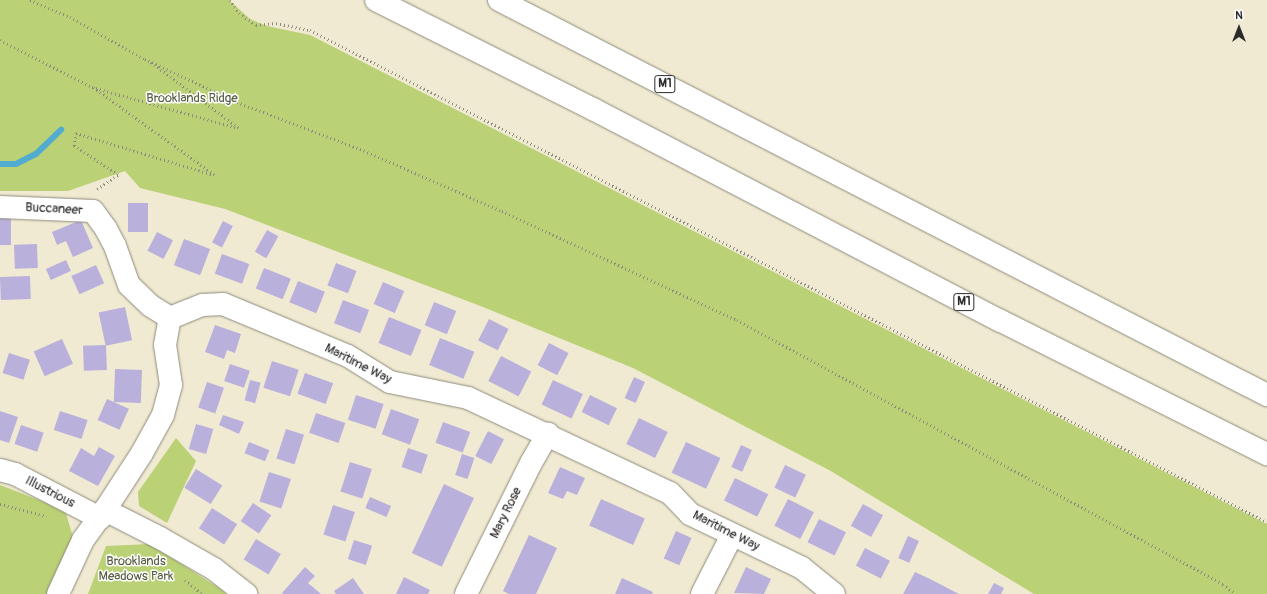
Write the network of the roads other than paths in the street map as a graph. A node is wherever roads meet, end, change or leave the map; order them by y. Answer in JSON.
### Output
{"nodes":[{"id":1,"x":376,"y":0,"type":"edge"},
{"id":2,"x":499,"y":0,"type":"edge"},
{"id":3,"x":0,"y":207,"type":"edge"},
{"id":4,"x":170,"y":318,"type":"junction"},
{"id":5,"x":1267,"y":395,"type":"edge"},
{"id":6,"x":548,"y":434,"type":"junction"},
{"id":7,"x":1267,"y":454,"type":"edge"},
{"id":8,"x":0,"y":470,"type":"edge"},
{"id":9,"x":102,"y":514,"type":"junction"},
{"id":10,"x":732,"y":534,"type":"junction"},
{"id":11,"x":58,"y":594,"type":"edge"},
{"id":12,"x":246,"y":594,"type":"edge"},
{"id":13,"x":466,"y":594,"type":"edge"},
{"id":14,"x":702,"y":594,"type":"edge"},
{"id":15,"x":834,"y":594,"type":"edge"}],
"edges":[{"from":1,"to":7,"type":"main road","number":"M1"},
{"from":2,"to":5,"type":"main road","number":"M1"},
{"from":3,"to":4,"type":"main road","name":"Buccaneer"},
{"from":4,"to":6,"type":"main road","name":"Maritime Way"},
{"from":4,"to":9,"type":"main road"},
{"from":6,"to":10,"type":"main road","name":"Maritime Way"},
{"from":6,"to":13,"type":"main road","name":"Mary Rose"},
{"from":8,"to":9,"type":"main road","name":"Illustrious"},
{"from":9,"to":11,"type":"main road"},
{"from":9,"to":12,"type":"main road","name":"Illustrious"},
{"from":10,"to":14,"type":"main road"},
{"from":10,"to":15,"type":"main road","name":"Maritime Way"}]}
